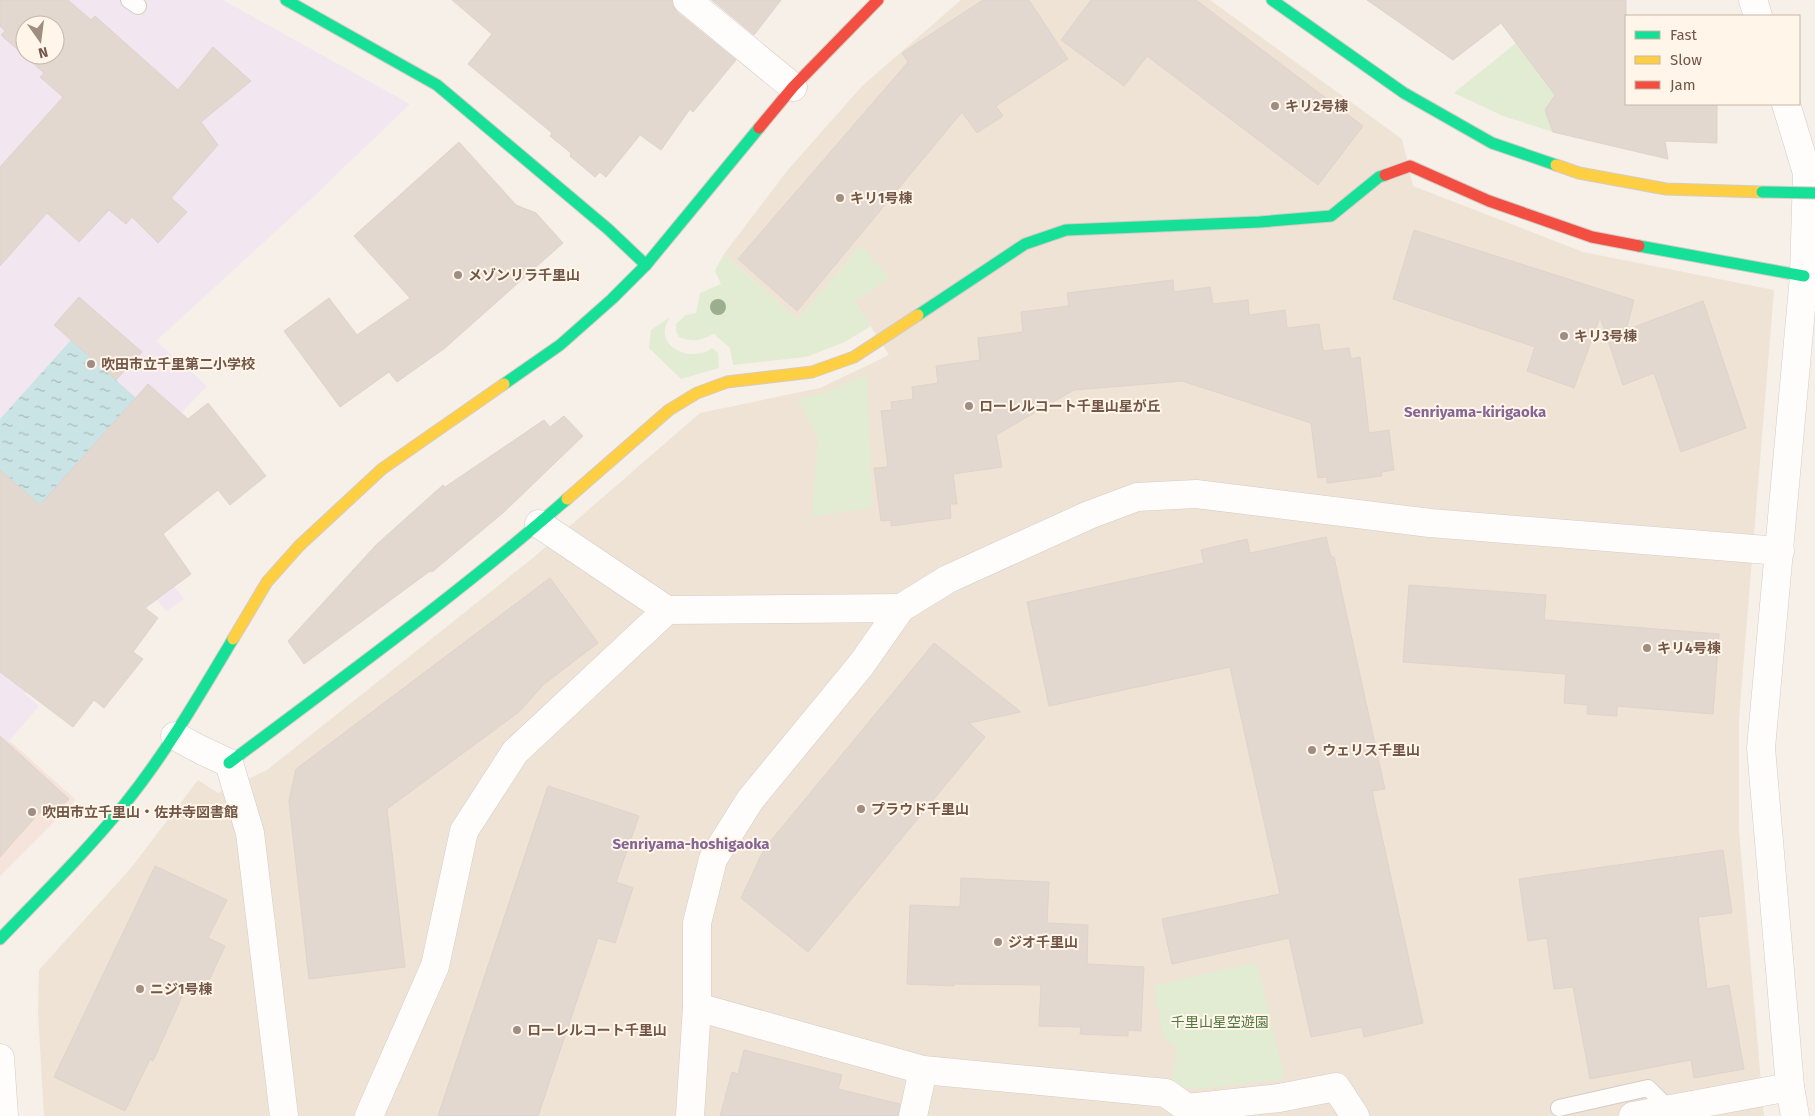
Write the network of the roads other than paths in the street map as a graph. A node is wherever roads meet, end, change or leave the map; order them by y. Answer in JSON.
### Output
{"nodes":[{"id":1,"x":687,"y":0,"type":"edge"},
{"id":2,"x":1272,"y":0,"type":"edge"},
{"id":3,"x":1753,"y":0,"type":"edge"},
{"id":4,"x":296,"y":2,"type":"edge"},
{"id":5,"x":873,"y":2,"type":"edge"},
{"id":6,"x":1758,"y":15,"type":"edge"},
{"id":7,"x":794,"y":87,"type":"junction"},
{"id":8,"x":1786,"y":105,"type":"edge"},
{"id":9,"x":1815,"y":193,"type":"edge"},
{"id":10,"x":646,"y":265,"type":"junction"},
{"id":11,"x":1804,"y":276,"type":"junction"},
{"id":12,"x":539,"y":524,"type":"junction"},
{"id":13,"x":1780,"y":551,"type":"junction"},
{"id":14,"x":901,"y":608,"type":"junction"},
{"id":15,"x":666,"y":610,"type":"junction"},
{"id":16,"x":175,"y":736,"type":"junction"},
{"id":17,"x":229,"y":763,"type":"junction"},
{"id":18,"x":0,"y":939,"type":"edge"},
{"id":19,"x":698,"y":1007,"type":"junction"},
{"id":20,"x":0,"y":1058,"type":"edge"},
{"id":21,"x":924,"y":1070,"type":"junction"},
{"id":22,"x":1790,"y":1087,"type":"junction"},
{"id":23,"x":1559,"y":1108,"type":"dead end"},
{"id":24,"x":1669,"y":1110,"type":"junction"},
{"id":25,"x":1188,"y":1112,"type":"edge"},
{"id":26,"x":4,"y":1116,"type":"edge"},
{"id":27,"x":284,"y":1116,"type":"edge"},
{"id":28,"x":369,"y":1116,"type":"edge"},
{"id":29,"x":690,"y":1116,"type":"edge"},
{"id":30,"x":913,"y":1116,"type":"edge"},
{"id":31,"x":1355,"y":1116,"type":"edge"},
{"id":32,"x":1633,"y":1116,"type":"edge"},
{"id":33,"x":1795,"y":1116,"type":"edge"}],
"edges":[{"from":1,"to":7,"type":"street"},
{"from":2,"to":9,"type":"street","bridge":true},
{"from":3,"to":6,"type":"street"},
{"from":4,"to":10,"type":"street"},
{"from":5,"to":7,"type":"street"},
{"from":7,"to":10,"type":"street"},
{"from":8,"to":11,"type":"street"},
{"from":10,"to":16,"type":"street"},
{"from":11,"to":12,"type":"street"},
{"from":11,"to":13,"type":"street"},
{"from":12,"to":15,"type":"street"},
{"from":12,"to":17,"type":"street"},
{"from":13,"to":14,"type":"street"},
{"from":13,"to":22,"type":"street"},
{"from":14,"to":15,"type":"street"},
{"from":14,"to":19,"type":"street"},
{"from":15,"to":28,"type":"street"},
{"from":16,"to":17,"type":"street"},
{"from":16,"to":18,"type":"street"},
{"from":17,"to":27,"type":"street"},
{"from":19,"to":21,"type":"street"},
{"from":19,"to":29,"type":"street"},
{"from":20,"to":26,"type":"street"},
{"from":21,"to":25,"type":"street"},
{"from":21,"to":30,"type":"street"},
{"from":22,"to":24,"type":"street"},
{"from":22,"to":33,"type":"street"},
{"from":23,"to":24,"type":"lane"},
{"from":24,"to":32,"type":"street"},
{"from":25,"to":31,"type":"street"}]}
